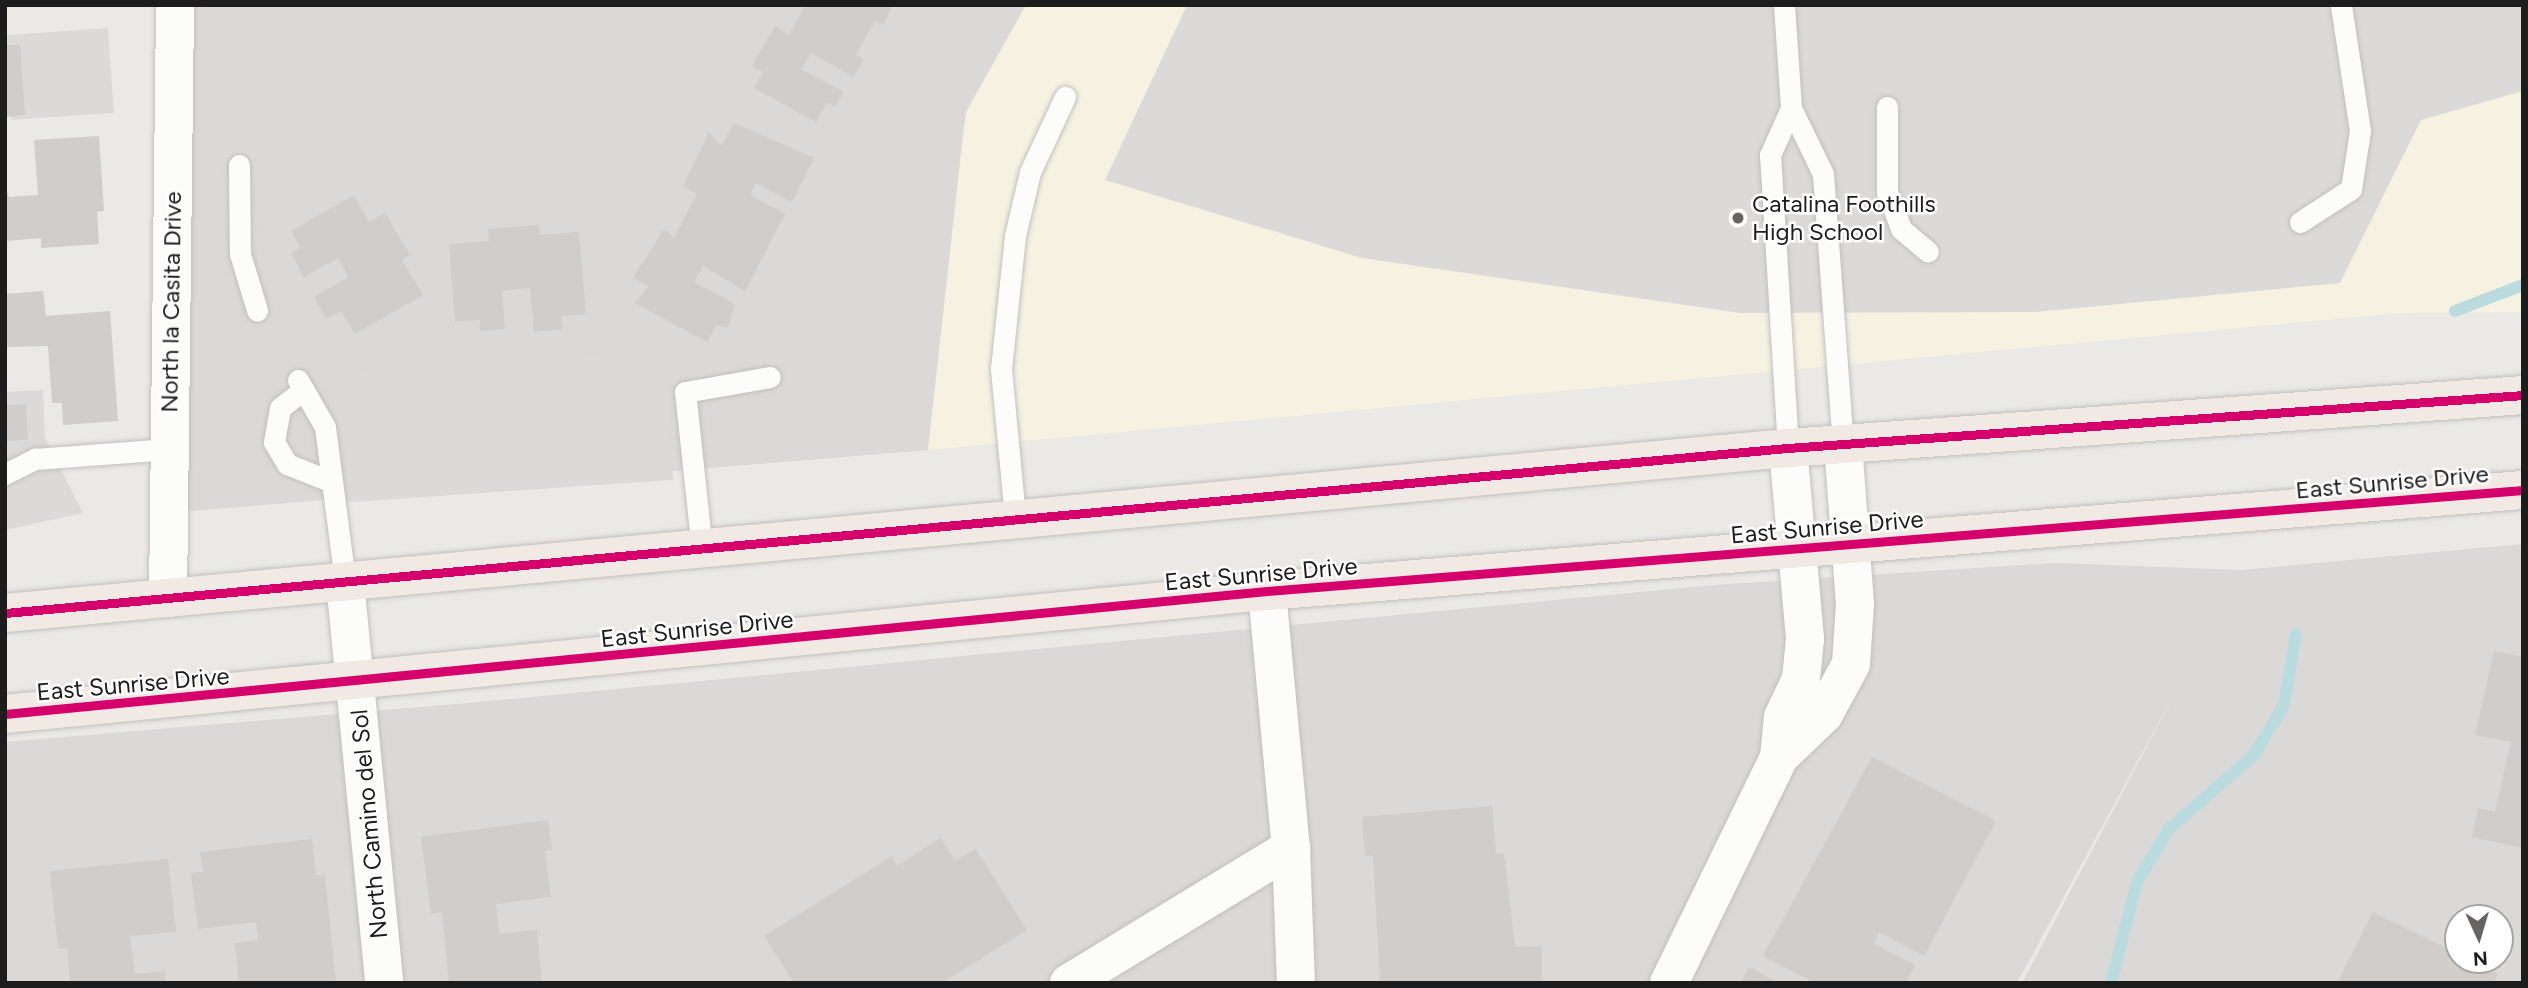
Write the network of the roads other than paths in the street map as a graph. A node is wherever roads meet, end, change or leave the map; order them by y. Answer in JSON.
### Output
{"nodes":[{"id":1,"x":175,"y":5,"type":"edge"},
{"id":2,"x":1784,"y":5,"type":"edge"},
{"id":3,"x":2341,"y":5,"type":"edge"},
{"id":4,"x":1065,"y":97,"type":"dead end"},
{"id":5,"x":1791,"y":107,"type":"junction"},
{"id":6,"x":1886,"y":107,"type":"dead end"},
{"id":7,"x":239,"y":165,"type":"dead end"},
{"id":8,"x":2300,"y":222,"type":"dead end"},
{"id":9,"x":1928,"y":252,"type":"dead end"},
{"id":10,"x":257,"y":310,"type":"dead end"},
{"id":11,"x":770,"y":377,"type":"dead end"},
{"id":12,"x":2523,"y":395,"type":"edge"},
{"id":13,"x":1843,"y":444,"type":"junction"},
{"id":14,"x":1788,"y":448,"type":"junction"},
{"id":15,"x":169,"y":449,"type":"junction"},
{"id":16,"x":5,"y":474,"type":"edge"},
{"id":17,"x":332,"y":482,"type":"junction"},
{"id":18,"x":2523,"y":491,"type":"edge"},
{"id":19,"x":1015,"y":517,"type":"junction"},
{"id":20,"x":1851,"y":544,"type":"junction"},
{"id":21,"x":1795,"y":549,"type":"junction"},
{"id":22,"x":702,"y":550,"type":"junction"},
{"id":23,"x":345,"y":582,"type":"junction"},
{"id":24,"x":1267,"y":591,"type":"junction"},
{"id":25,"x":168,"y":598,"type":"junction"},
{"id":26,"x":5,"y":614,"type":"edge"},
{"id":27,"x":355,"y":683,"type":"junction"},
{"id":28,"x":5,"y":714,"type":"edge"},
{"id":29,"x":1779,"y":757,"type":"junction"},
{"id":30,"x":1292,"y":848,"type":"junction"},
{"id":31,"x":384,"y":983,"type":"edge"},
{"id":32,"x":1069,"y":983,"type":"edge"},
{"id":33,"x":1296,"y":983,"type":"edge"},
{"id":34,"x":1669,"y":983,"type":"edge"}],
"edges":[{"from":1,"to":15,"type":"street","name":"North la Casita Drive"},
{"from":2,"to":5,"type":"lane"},
{"from":3,"to":8,"type":"lane"},
{"from":4,"to":19,"type":"lane"},
{"from":5,"to":13,"type":"lane"},
{"from":5,"to":14,"type":"lane"},
{"from":6,"to":9,"type":"lane"},
{"from":7,"to":10,"type":"lane"},
{"from":11,"to":22,"type":"lane"},
{"from":12,"to":13,"type":"main road"},
{"from":13,"to":14,"type":"main road"},
{"from":13,"to":20,"type":"street"},
{"from":14,"to":19,"type":"main road"},
{"from":14,"to":21,"type":"street"},
{"from":15,"to":16,"type":"lane"},
{"from":15,"to":25,"type":"street","name":"North la Casita Drive"},
{"from":17,"to":17,"type":"lane"},
{"from":17,"to":23,"type":"lane"},
{"from":18,"to":20,"type":"main road","name":"East Sunrise Drive"},
{"from":19,"to":22,"type":"main road"},
{"from":20,"to":21,"type":"main road","name":"East Sunrise Drive"},
{"from":20,"to":29,"type":"street"},
{"from":21,"to":24,"type":"main road","name":"East Sunrise Drive"},
{"from":21,"to":29,"type":"street"},
{"from":22,"to":23,"type":"main road"},
{"from":23,"to":25,"type":"main road"},
{"from":23,"to":27,"type":"street","name":"North Camino del Sol"},
{"from":24,"to":27,"type":"main road","name":"East Sunrise Drive"},
{"from":24,"to":30,"type":"street"},
{"from":25,"to":26,"type":"main road"},
{"from":27,"to":28,"type":"main road","name":"East Sunrise Drive"},
{"from":27,"to":31,"type":"street","name":"North Camino del Sol"},
{"from":29,"to":34,"type":"street"},
{"from":30,"to":32,"type":"street"},
{"from":30,"to":33,"type":"street"}]}
